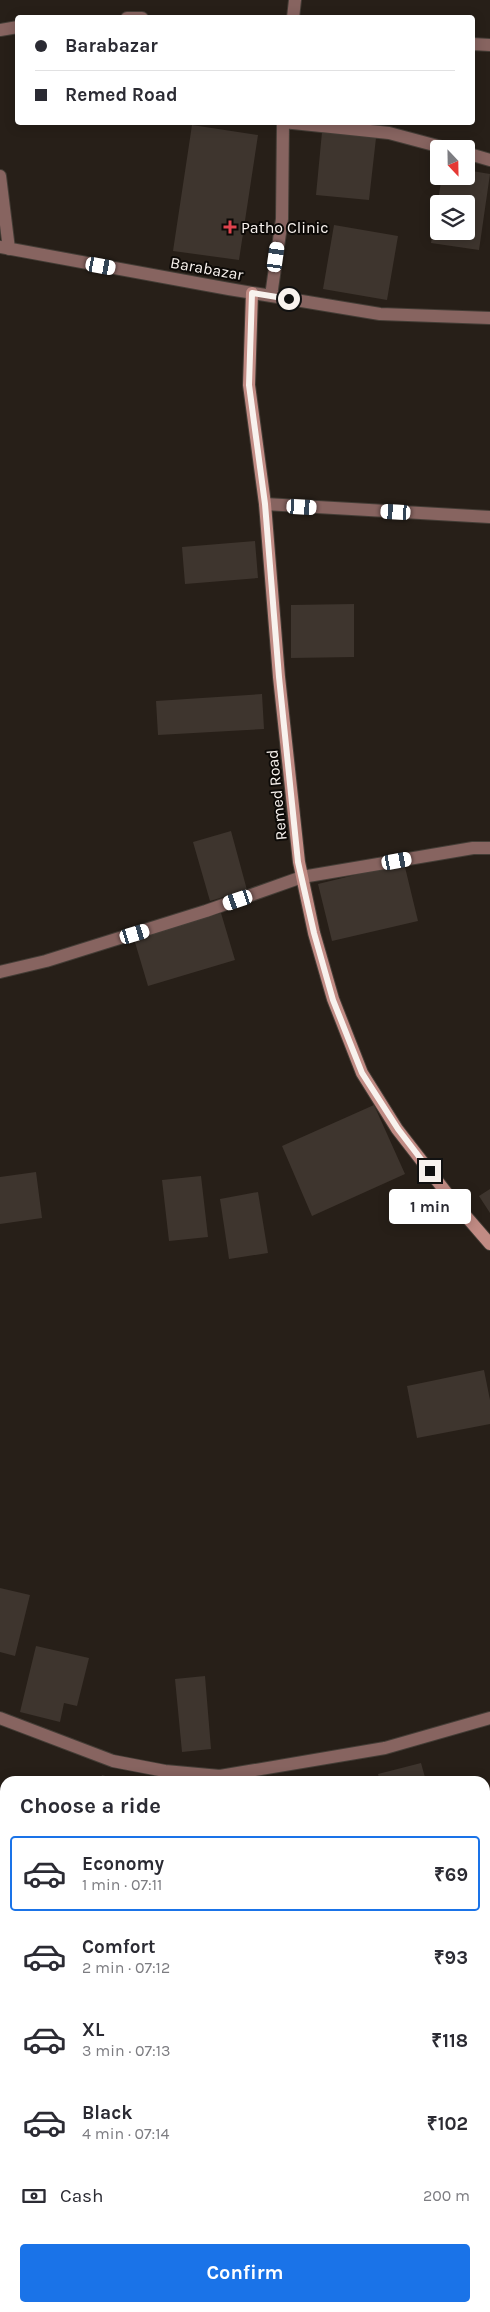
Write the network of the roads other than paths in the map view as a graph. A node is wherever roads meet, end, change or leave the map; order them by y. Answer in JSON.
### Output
{"nodes":[{"id":1,"x":295,"y":0,"type":"edge"},
{"id":2,"x":293,"y":15,"type":"edge"},
{"id":3,"x":15,"y":28,"type":"edge"},
{"id":4,"x":0,"y":30,"type":"edge"},
{"id":5,"x":475,"y":44,"type":"edge"},
{"id":6,"x":490,"y":45,"type":"edge"},
{"id":7,"x":283,"y":125,"type":"edge"},
{"id":8,"x":312,"y":125,"type":"edge"},
{"id":9,"x":430,"y":144,"type":"edge"},
{"id":10,"x":475,"y":156,"type":"edge"},
{"id":11,"x":490,"y":160,"type":"edge"},
{"id":12,"x":0,"y":176,"type":"edge"},
{"id":13,"x":4,"y":248,"type":"edge"},
{"id":14,"x":252,"y":293,"type":"junction"},
{"id":15,"x":271,"y":296,"type":"junction"},
{"id":16,"x":490,"y":318,"type":"edge"},
{"id":17,"x":265,"y":504,"type":"junction"},
{"id":18,"x":490,"y":517,"type":"edge"},
{"id":19,"x":490,"y":848,"type":"edge"},
{"id":20,"x":302,"y":877,"type":"junction"},
{"id":21,"x":0,"y":972,"type":"edge"},
{"id":22,"x":490,"y":1244,"type":"edge"},
{"id":23,"x":0,"y":1718,"type":"edge"},
{"id":24,"x":490,"y":1718,"type":"edge"}],
"edges":[{"from":1,"to":2,"type":"street"},
{"from":3,"to":4,"type":"street"},
{"from":5,"to":6,"type":"street"},
{"from":7,"to":15,"type":"street"},
{"from":8,"to":9,"type":"street"},
{"from":10,"to":11,"type":"street"},
{"from":12,"to":13,"type":"street"},
{"from":13,"to":14,"type":"street","name":"Barabazar"},
{"from":14,"to":15,"type":"street","name":"Barabazar"},
{"from":14,"to":17,"type":"street","name":"Remed Road"},
{"from":15,"to":16,"type":"street","name":"Barabazar"},
{"from":17,"to":18,"type":"street"},
{"from":17,"to":20,"type":"street","name":"Remed Road"},
{"from":19,"to":20,"type":"street"},
{"from":20,"to":21,"type":"street"},
{"from":20,"to":22,"type":"street","name":"Remed Road"},
{"from":23,"to":24,"type":"street"}]}
